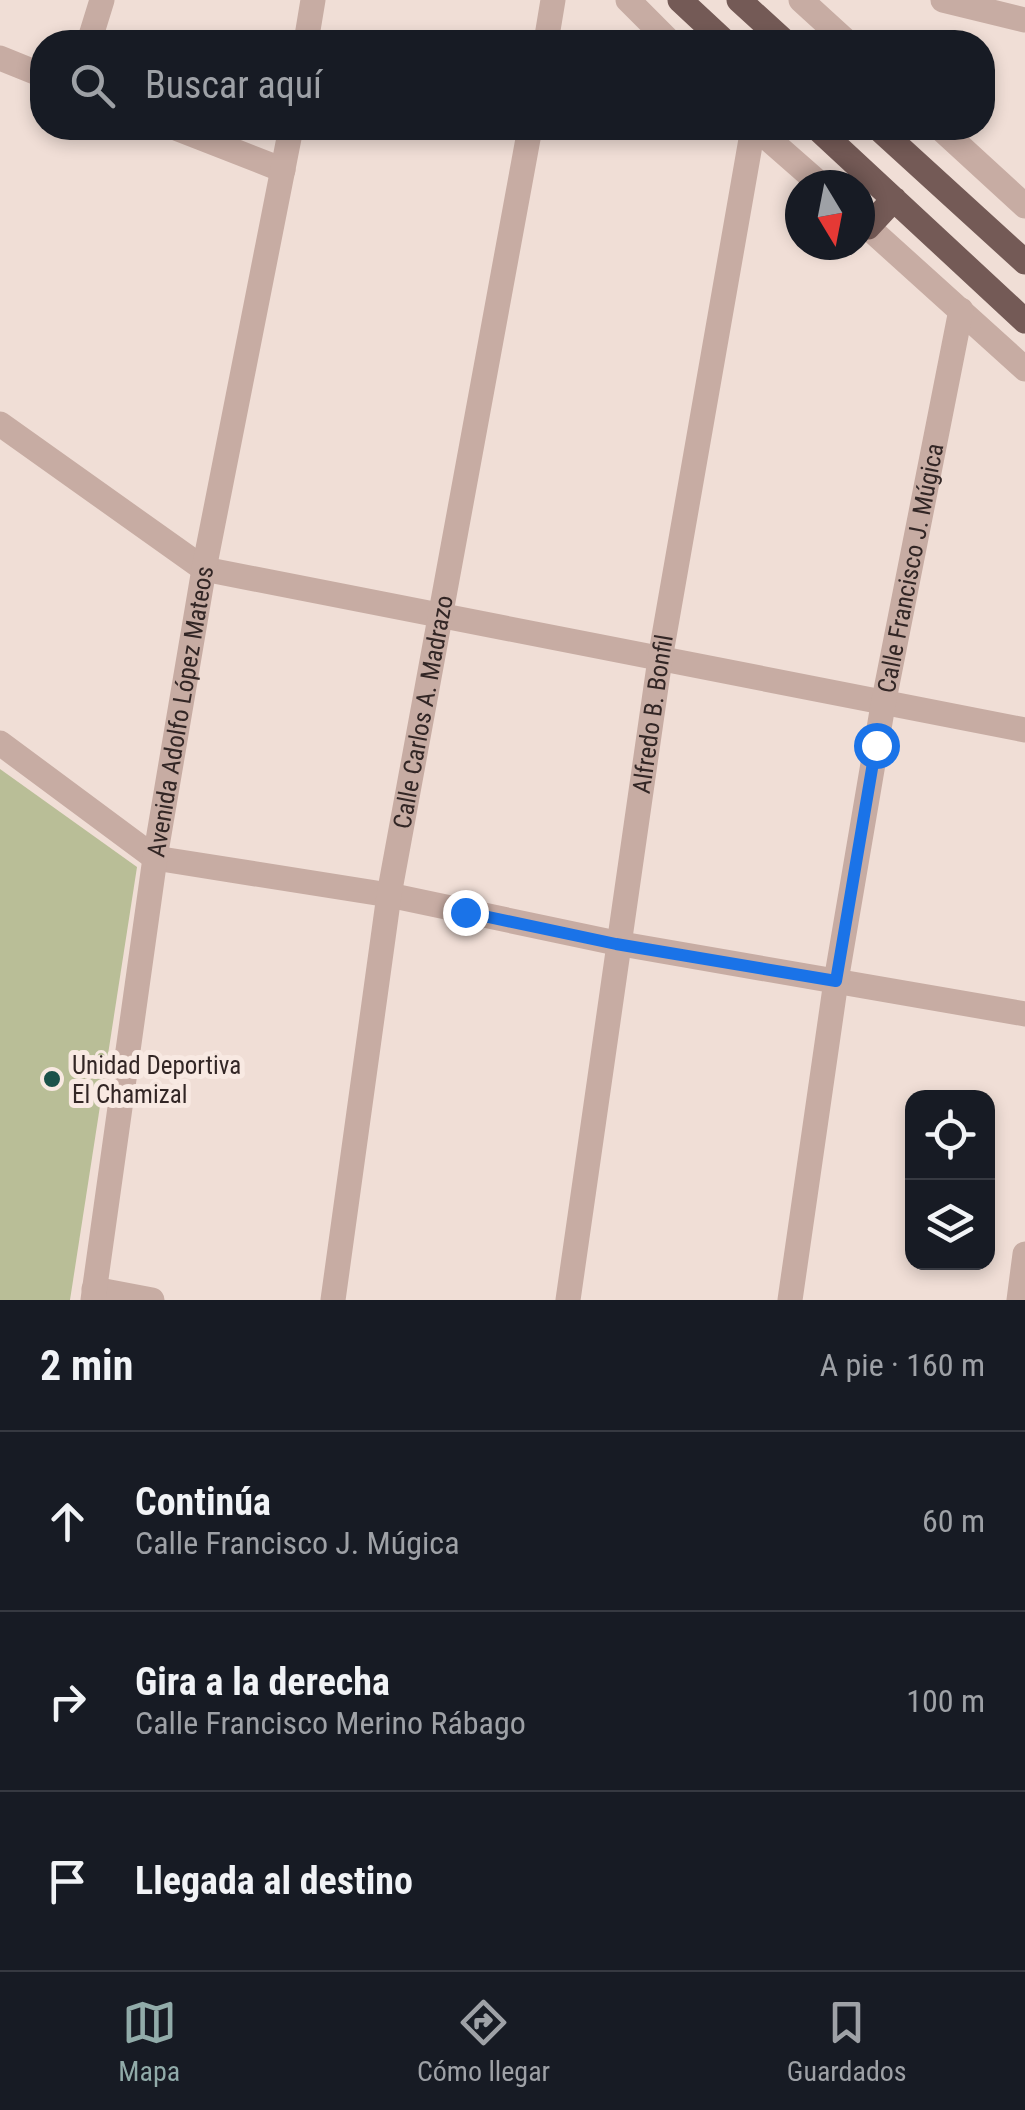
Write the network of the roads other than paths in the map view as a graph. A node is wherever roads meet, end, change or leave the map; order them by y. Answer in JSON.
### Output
{"nodes":[{"id":1,"x":102,"y":0,"type":"edge"},
{"id":2,"x":314,"y":0,"type":"edge"},
{"id":3,"x":553,"y":0,"type":"edge"},
{"id":4,"x":628,"y":0,"type":"edge"},
{"id":5,"x":680,"y":0,"type":"edge"},
{"id":6,"x":739,"y":0,"type":"edge"},
{"id":7,"x":801,"y":0,"type":"edge"},
{"id":8,"x":943,"y":0,"type":"edge"},
{"id":9,"x":1025,"y":20,"type":"edge"},
{"id":10,"x":92,"y":30,"type":"edge"},
{"id":11,"x":308,"y":30,"type":"edge"},
{"id":12,"x":548,"y":30,"type":"edge"},
{"id":13,"x":658,"y":30,"type":"edge"},
{"id":14,"x":713,"y":30,"type":"edge"},
{"id":15,"x":773,"y":30,"type":"edge"},
{"id":16,"x":834,"y":30,"type":"edge"},
{"id":17,"x":0,"y":58,"type":"edge"},
{"id":18,"x":30,"y":69,"type":"edge"},
{"id":19,"x":207,"y":140,"type":"edge"},
{"id":20,"x":289,"y":140,"type":"edge"},
{"id":21,"x":528,"y":140,"type":"edge"},
{"id":22,"x":753,"y":140,"type":"edge"},
{"id":23,"x":769,"y":140,"type":"edge"},
{"id":24,"x":830,"y":140,"type":"edge"},
{"id":25,"x":891,"y":140,"type":"edge"},
{"id":26,"x":953,"y":140,"type":"edge"},
{"id":27,"x":284,"y":170,"type":"junction"},
{"id":28,"x":804,"y":170,"type":"edge"},
{"id":29,"x":894,"y":199,"type":"junction"},
{"id":30,"x":1025,"y":206,"type":"edge"},
{"id":31,"x":875,"y":215,"type":"edge"},
{"id":32,"x":875,"y":234,"type":"edge"},
{"id":33,"x":1025,"y":262,"type":"edge"},
{"id":34,"x":961,"y":310,"type":"junction"},
{"id":35,"x":1025,"y":321,"type":"edge"},
{"id":36,"x":1025,"y":370,"type":"edge"},
{"id":37,"x":0,"y":424,"type":"edge"},
{"id":38,"x":204,"y":569,"type":"junction"},
{"id":39,"x":443,"y":613,"type":"junction"},
{"id":40,"x":660,"y":659,"type":"junction"},
{"id":41,"x":883,"y":705,"type":"junction"},
{"id":42,"x":1025,"y":730,"type":"edge"},
{"id":43,"x":0,"y":743,"type":"edge"},
{"id":44,"x":155,"y":858,"type":"junction"},
{"id":45,"x":389,"y":896,"type":"junction"},
{"id":46,"x":616,"y":944,"type":"junction"},
{"id":47,"x":836,"y":981,"type":"junction"},
{"id":48,"x":1025,"y":1014,"type":"edge"},
{"id":49,"x":1025,"y":1254,"type":"edge"},
{"id":50,"x":94,"y":1294,"type":"edge"},
{"id":51,"x":152,"y":1300,"type":"edge"},
{"id":52,"x":333,"y":1300,"type":"edge"},
{"id":53,"x":568,"y":1300,"type":"edge"},
{"id":54,"x":790,"y":1300,"type":"edge"},
{"id":55,"x":1019,"y":1300,"type":"edge"}],
"edges":[{"from":1,"to":10,"type":"street"},
{"from":2,"to":11,"type":"street"},
{"from":3,"to":12,"type":"street"},
{"from":4,"to":13,"type":"street"},
{"from":5,"to":14,"type":"main road"},
{"from":6,"to":15,"type":"main road"},
{"from":7,"to":16,"type":"street"},
{"from":8,"to":9,"type":"street"},
{"from":17,"to":18,"type":"street"},
{"from":19,"to":27,"type":"street"},
{"from":20,"to":27,"type":"street","name":"Avenida Adolfo López Mateos"},
{"from":21,"to":39,"type":"street","name":"Calle Carlos A. Madrazo"},
{"from":22,"to":40,"type":"street","name":"Alfredo B. Bonfil"},
{"from":23,"to":28,"type":"street"},
{"from":24,"to":29,"type":"main road"},
{"from":25,"to":33,"type":"main road"},
{"from":26,"to":30,"type":"street"},
{"from":27,"to":38,"type":"street","name":"Avenida Adolfo López Mateos"},
{"from":29,"to":31,"type":"main road"},
{"from":29,"to":35,"type":"main road"},
{"from":32,"to":34,"type":"street"},
{"from":34,"to":36,"type":"street"},
{"from":34,"to":41,"type":"street","name":"Calle Francisco J. Múgica"},
{"from":37,"to":38,"type":"street"},
{"from":38,"to":39,"type":"street"},
{"from":38,"to":44,"type":"street","name":"Avenida Adolfo López Mateos"},
{"from":39,"to":40,"type":"street"},
{"from":39,"to":45,"type":"street","name":"Calle Carlos A. Madrazo"},
{"from":40,"to":41,"type":"street"},
{"from":40,"to":46,"type":"street","name":"Alfredo B. Bonfil"},
{"from":41,"to":42,"type":"street"},
{"from":41,"to":47,"type":"street","name":"Calle Francisco J. Múgica"},
{"from":43,"to":44,"type":"street"},
{"from":44,"to":45,"type":"street"},
{"from":44,"to":50,"type":"street","name":"Avenida Adolfo López Mateos"},
{"from":45,"to":46,"type":"street"},
{"from":45,"to":52,"type":"street","name":"Calle Carlos A. Madrazo"},
{"from":46,"to":47,"type":"street"},
{"from":46,"to":53,"type":"street","name":"Alfredo B. Bonfil"},
{"from":47,"to":48,"type":"street"},
{"from":47,"to":54,"type":"street","name":"Calle Francisco J. Múgica"},
{"from":49,"to":55,"type":"street"},
{"from":50,"to":51,"type":"street"}]}
